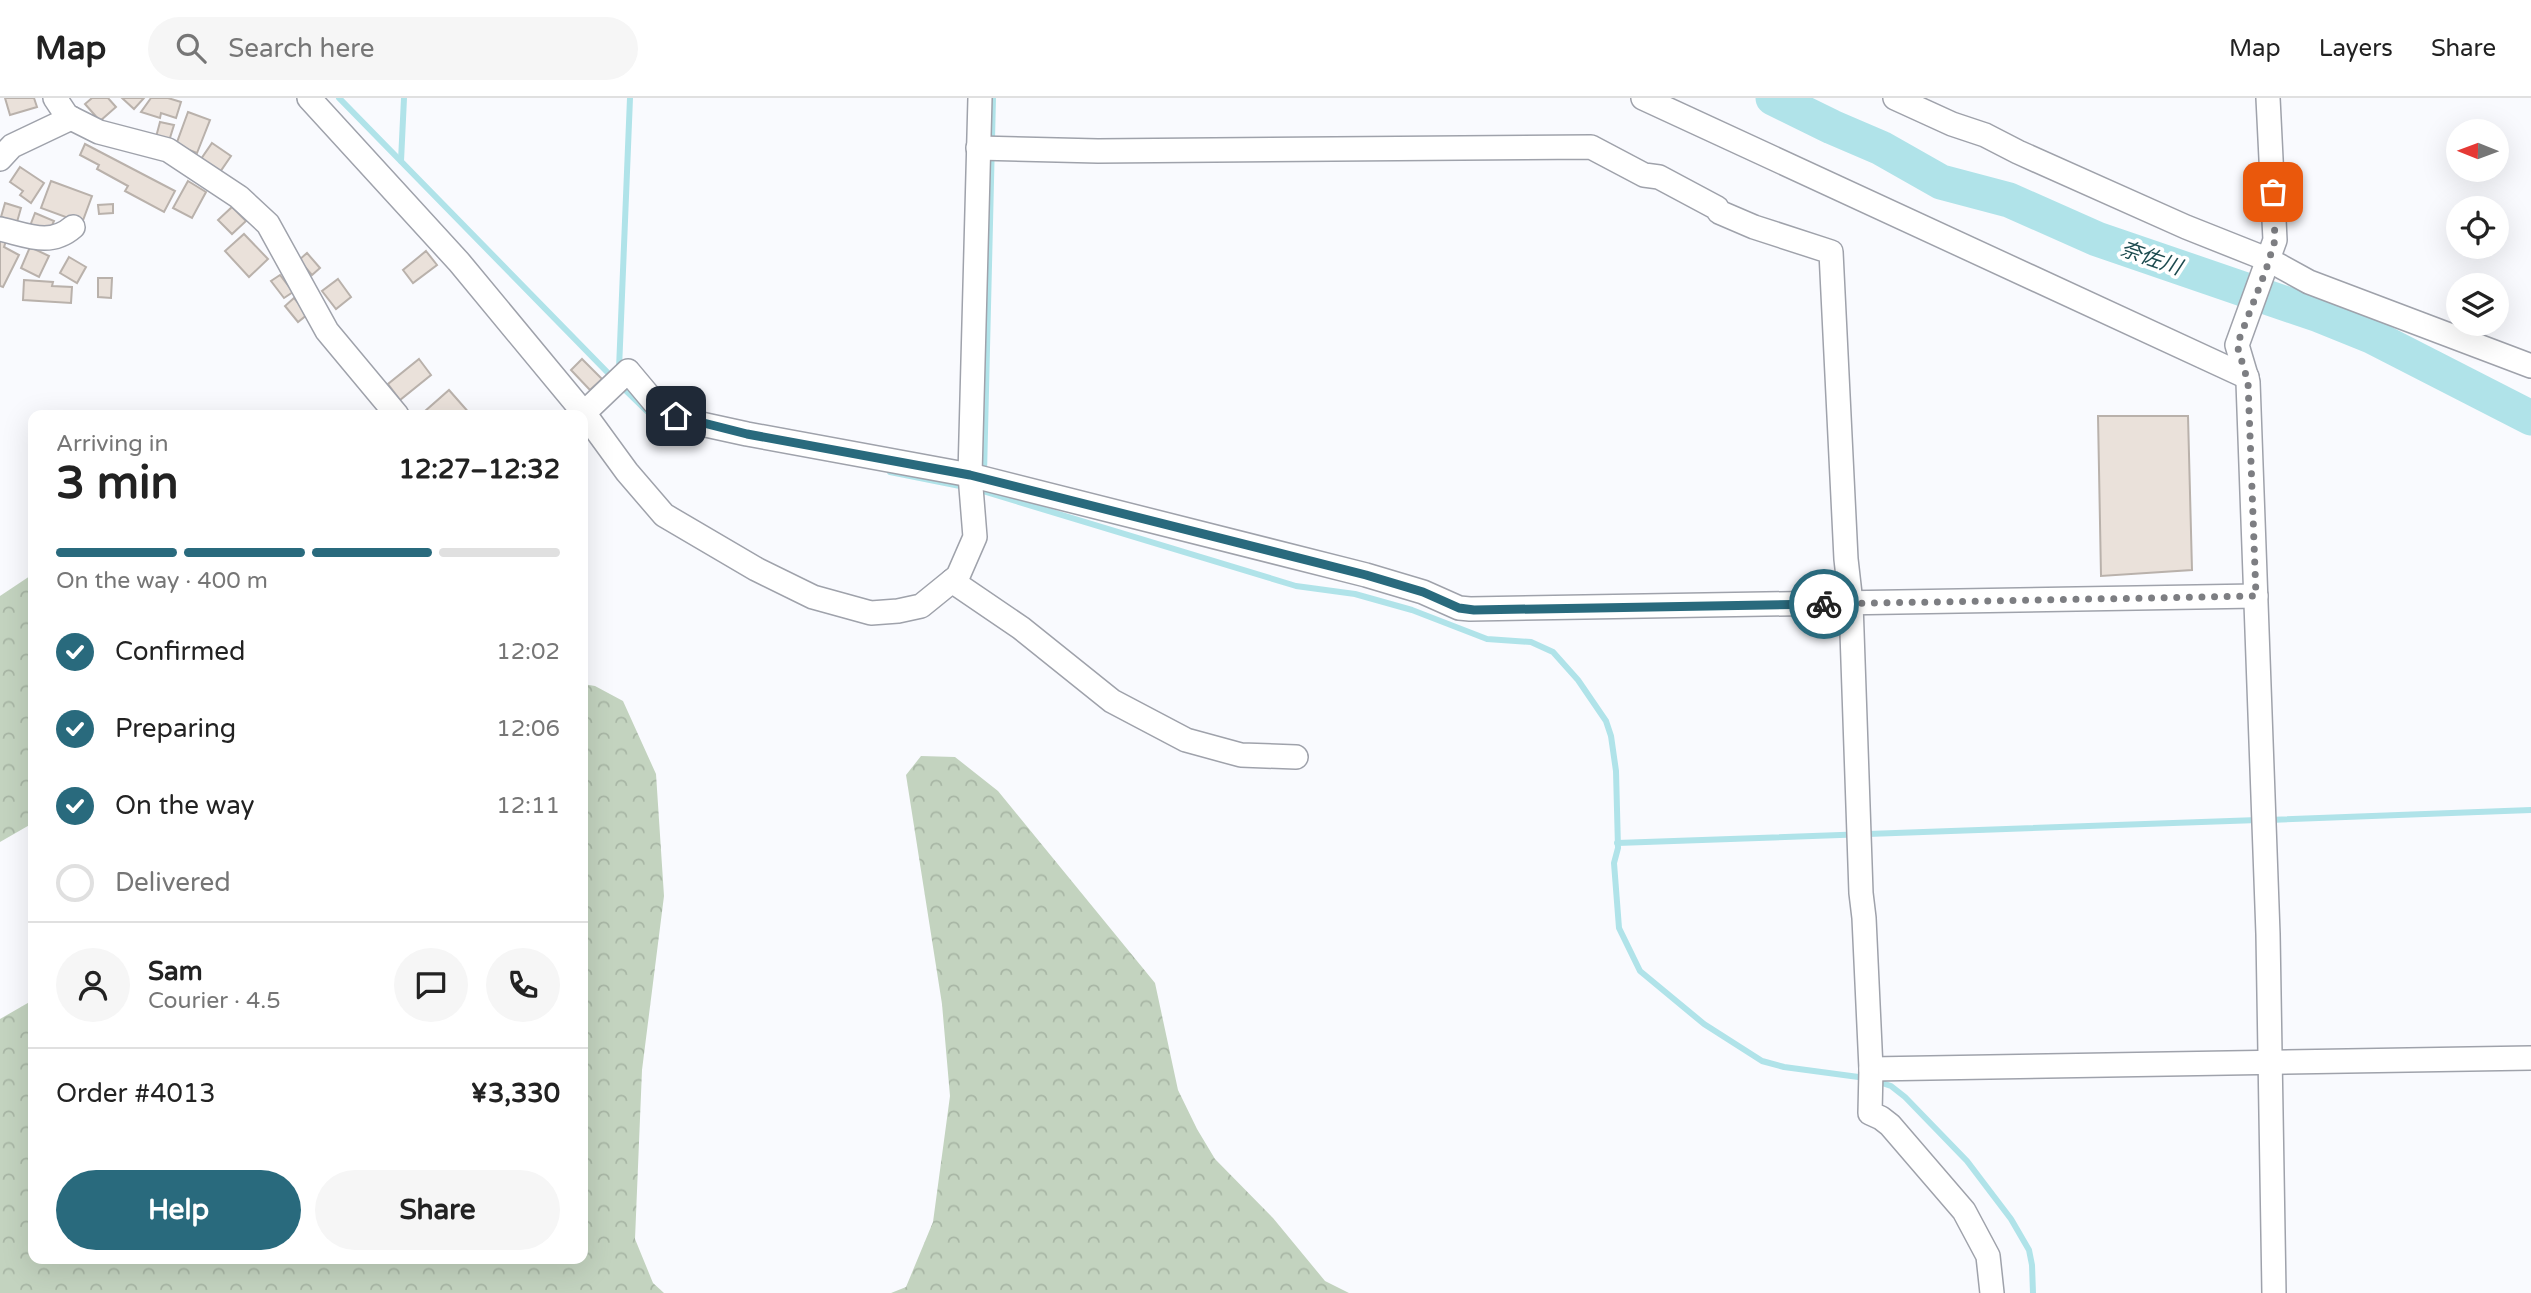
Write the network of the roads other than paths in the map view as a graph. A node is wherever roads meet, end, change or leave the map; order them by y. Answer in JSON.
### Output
{"nodes":[{"id":1,"x":55,"y":98,"type":"edge"},
{"id":2,"x":309,"y":98,"type":"edge"},
{"id":3,"x":979,"y":98,"type":"edge"},
{"id":4,"x":1643,"y":98,"type":"edge"},
{"id":5,"x":1895,"y":98,"type":"edge"},
{"id":6,"x":2268,"y":98,"type":"edge"},
{"id":7,"x":71,"y":118,"type":"junction"},
{"id":8,"x":978,"y":148,"type":"junction"},
{"id":9,"x":0,"y":159,"type":"edge"},
{"id":10,"x":73,"y":227,"type":"dead end"},
{"id":11,"x":0,"y":229,"type":"edge"},
{"id":12,"x":2268,"y":265,"type":"junction"},
{"id":13,"x":2531,"y":366,"type":"edge"},
{"id":14,"x":2247,"y":377,"type":"junction"},
{"id":15,"x":393,"y":410,"type":"edge"},
{"id":16,"x":581,"y":410,"type":"edge"},
{"id":17,"x":587,"y":410,"type":"edge"},
{"id":18,"x":588,"y":418,"type":"edge"},
{"id":19,"x":970,"y":475,"type":"junction"},
{"id":20,"x":952,"y":581,"type":"junction"},
{"id":21,"x":2256,"y":596,"type":"junction"},
{"id":22,"x":1851,"y":603,"type":"junction"},
{"id":23,"x":1296,"y":757,"type":"dead end"},
{"id":24,"x":2531,"y":1058,"type":"edge"},
{"id":25,"x":2270,"y":1061,"type":"junction"},
{"id":26,"x":1871,"y":1069,"type":"junction"},
{"id":27,"x":1992,"y":1293,"type":"edge"},
{"id":28,"x":2274,"y":1293,"type":"edge"}],
"edges":[{"from":1,"to":7,"type":"street"},
{"from":2,"to":16,"type":"street"},
{"from":3,"to":8,"type":"street"},
{"from":4,"to":14,"type":"street"},
{"from":5,"to":12,"type":"street"},
{"from":6,"to":12,"type":"street"},
{"from":7,"to":9,"type":"street"},
{"from":7,"to":15,"type":"street"},
{"from":8,"to":19,"type":"street"},
{"from":8,"to":22,"type":"street"},
{"from":10,"to":11,"type":"street"},
{"from":12,"to":13,"type":"street"},
{"from":12,"to":14,"type":"street"},
{"from":14,"to":21,"type":"street"},
{"from":17,"to":19,"type":"street"},
{"from":18,"to":20,"type":"street"},
{"from":19,"to":20,"type":"street"},
{"from":19,"to":22,"type":"street"},
{"from":20,"to":23,"type":"street"},
{"from":21,"to":22,"type":"street"},
{"from":21,"to":25,"type":"street"},
{"from":22,"to":26,"type":"street"},
{"from":24,"to":25,"type":"street"},
{"from":25,"to":26,"type":"street"},
{"from":25,"to":28,"type":"street"},
{"from":26,"to":27,"type":"street"}]}
